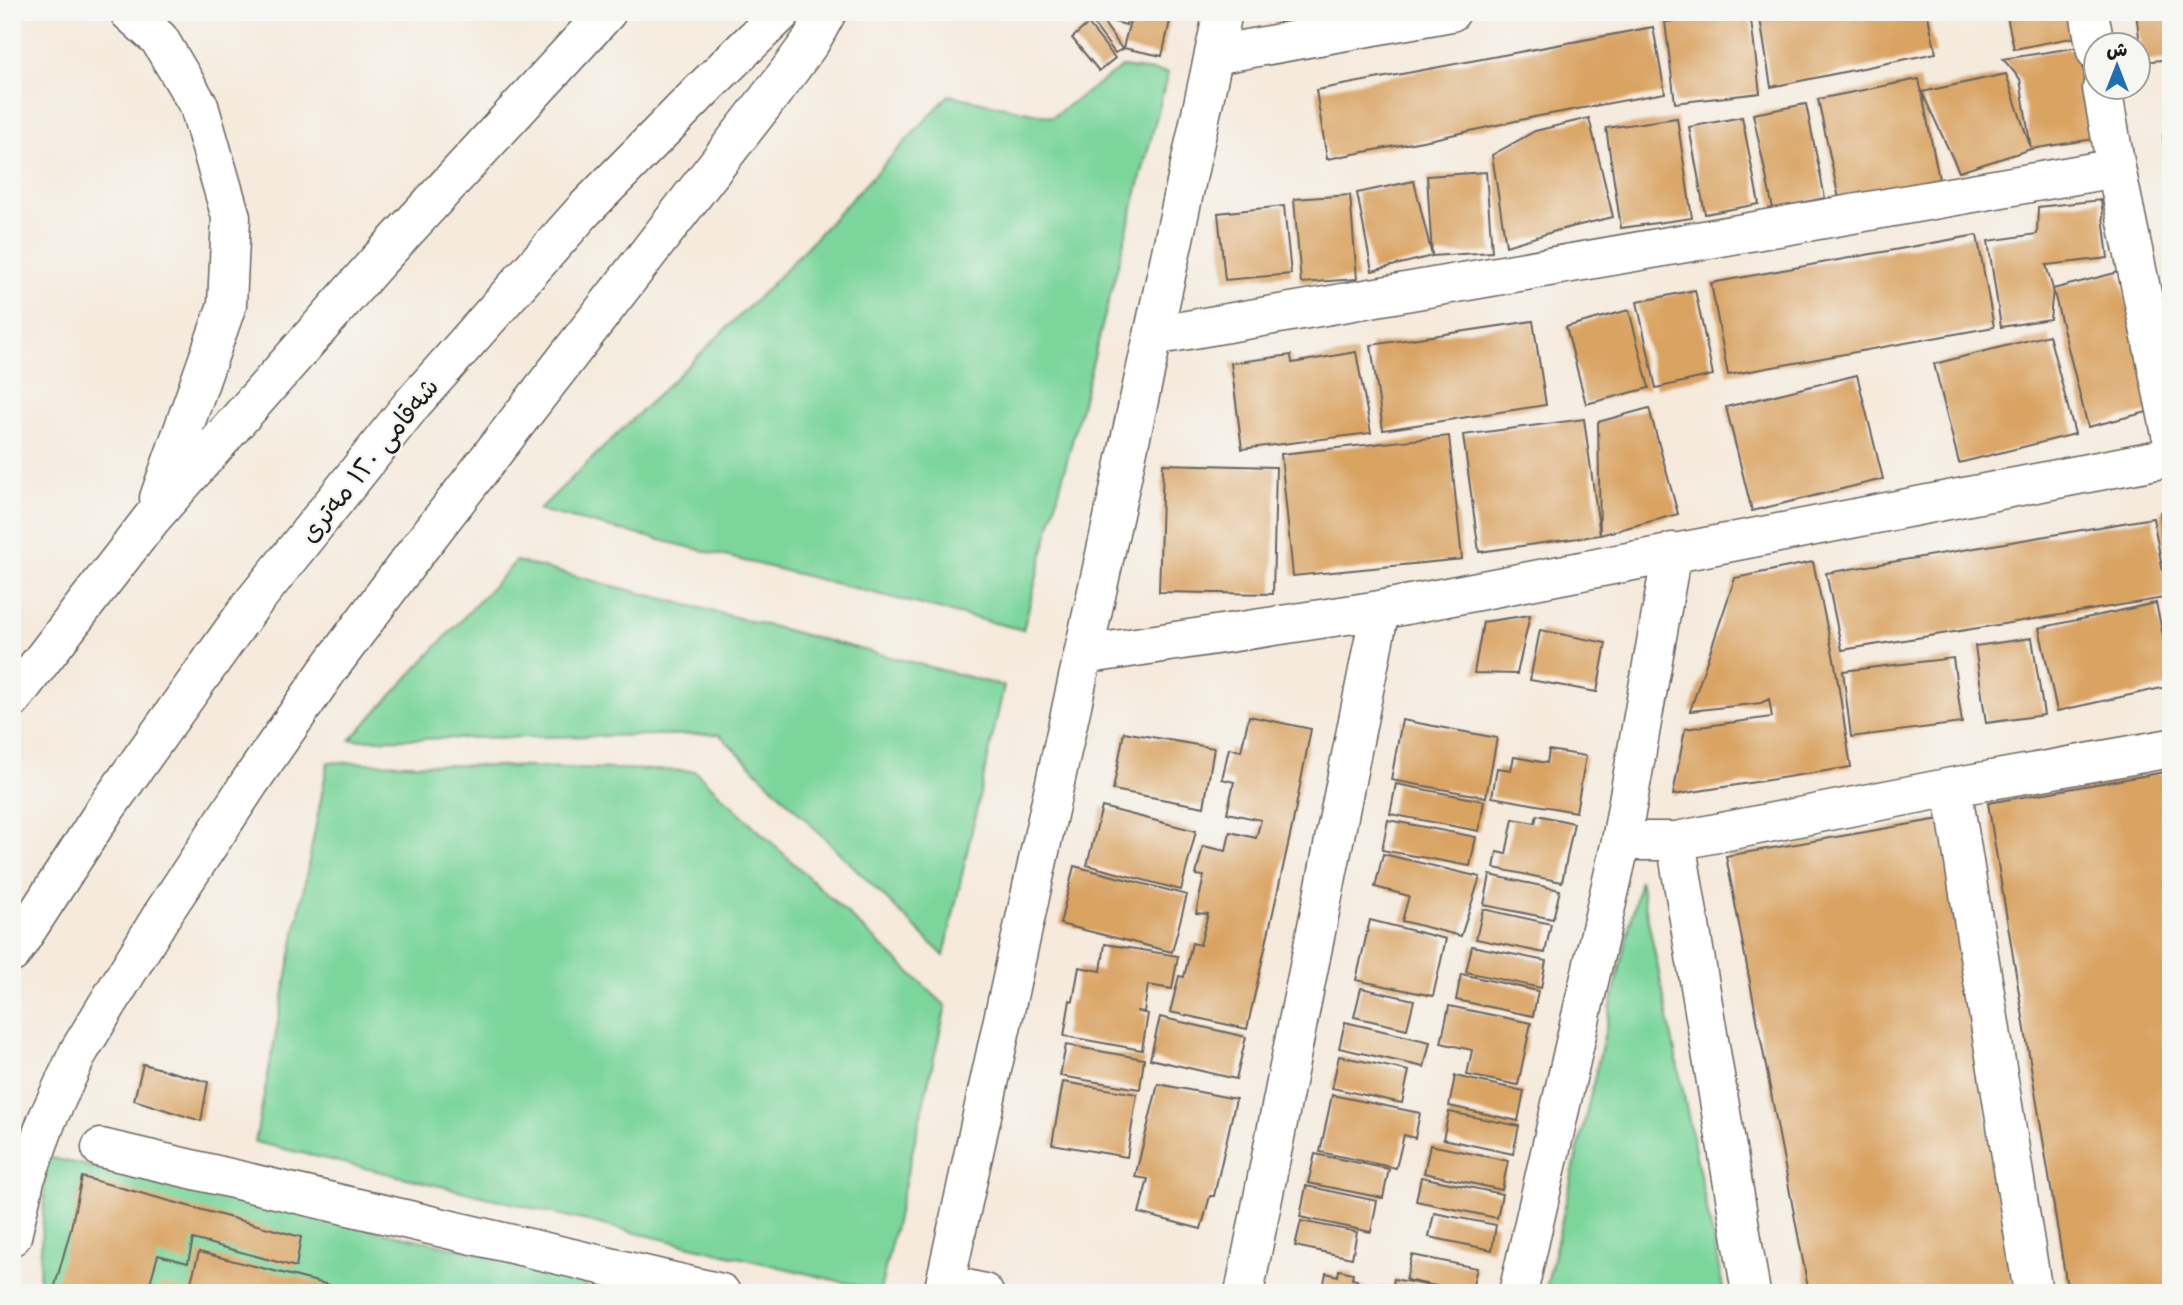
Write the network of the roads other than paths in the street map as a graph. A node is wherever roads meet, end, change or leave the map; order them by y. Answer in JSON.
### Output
{"nodes":[{"id":1,"x":129,"y":12,"type":"edge"},
{"id":2,"x":607,"y":12,"type":"edge"},
{"id":3,"x":782,"y":12,"type":"edge"},
{"id":4,"x":827,"y":12,"type":"edge"},
{"id":5,"x":1223,"y":12,"type":"edge"},
{"id":6,"x":1451,"y":12,"type":"edge"},
{"id":7,"x":2089,"y":12,"type":"edge"},
{"id":8,"x":2092,"y":32,"type":"edge"},
{"id":9,"x":1213,"y":55,"type":"junction"},
{"id":10,"x":2104,"y":102,"type":"edge"},
{"id":11,"x":2116,"y":169,"type":"junction"},
{"id":12,"x":1153,"y":336,"type":"junction"},
{"id":13,"x":2171,"y":434,"type":"edge"},
{"id":14,"x":2171,"y":457,"type":"edge"},
{"id":15,"x":152,"y":518,"type":"junction"},
{"id":16,"x":1672,"y":552,"type":"junction"},
{"id":17,"x":1380,"y":610,"type":"junction"},
{"id":18,"x":1083,"y":655,"type":"junction"},
{"id":19,"x":13,"y":698,"type":"edge"},
{"id":20,"x":2171,"y":748,"type":"edge"},
{"id":21,"x":1952,"y":787,"type":"junction"},
{"id":22,"x":1621,"y":841,"type":"junction"},
{"id":23,"x":1676,"y":841,"type":"junction"},
{"id":24,"x":12,"y":953,"type":"edge"},
{"id":25,"x":101,"y":1148,"type":"dead end"},
{"id":26,"x":12,"y":1236,"type":"edge"},
{"id":27,"x":606,"y":1280,"type":"edge"},
{"id":28,"x":944,"y":1289,"type":"edge"},
{"id":29,"x":721,"y":1293,"type":"edge"},
{"id":30,"x":984,"y":1293,"type":"edge"},
{"id":31,"x":1244,"y":1293,"type":"edge"},
{"id":32,"x":1518,"y":1293,"type":"edge"},
{"id":33,"x":1751,"y":1293,"type":"edge"},
{"id":34,"x":2033,"y":1293,"type":"edge"}],
"edges":[{"from":1,"to":15,"type":"main road"},
{"from":2,"to":15,"type":"main road"},
{"from":3,"to":24,"type":"main road","name":"شەقامی ١٢٠ مەتری"},
{"from":4,"to":26,"type":"main road"},
{"from":5,"to":9,"type":"main road"},
{"from":6,"to":9,"type":"main road"},
{"from":7,"to":8,"type":"main road"},
{"from":9,"to":12,"type":"main road"},
{"from":10,"to":11,"type":"main road"},
{"from":11,"to":12,"type":"main road"},
{"from":11,"to":13,"type":"main road"},
{"from":12,"to":18,"type":"main road"},
{"from":14,"to":16,"type":"main road"},
{"from":15,"to":19,"type":"main road"},
{"from":16,"to":17,"type":"main road"},
{"from":16,"to":22,"type":"main road"},
{"from":17,"to":18,"type":"main road"},
{"from":17,"to":31,"type":"main road"},
{"from":18,"to":28,"type":"main road"},
{"from":20,"to":21,"type":"main road"},
{"from":21,"to":23,"type":"main road"},
{"from":21,"to":34,"type":"main road"},
{"from":22,"to":23,"type":"main road"},
{"from":22,"to":32,"type":"main road"},
{"from":23,"to":33,"type":"main road"},
{"from":25,"to":27,"type":"main road"},
{"from":27,"to":29,"type":"main road"},
{"from":28,"to":30,"type":"main road"}]}
